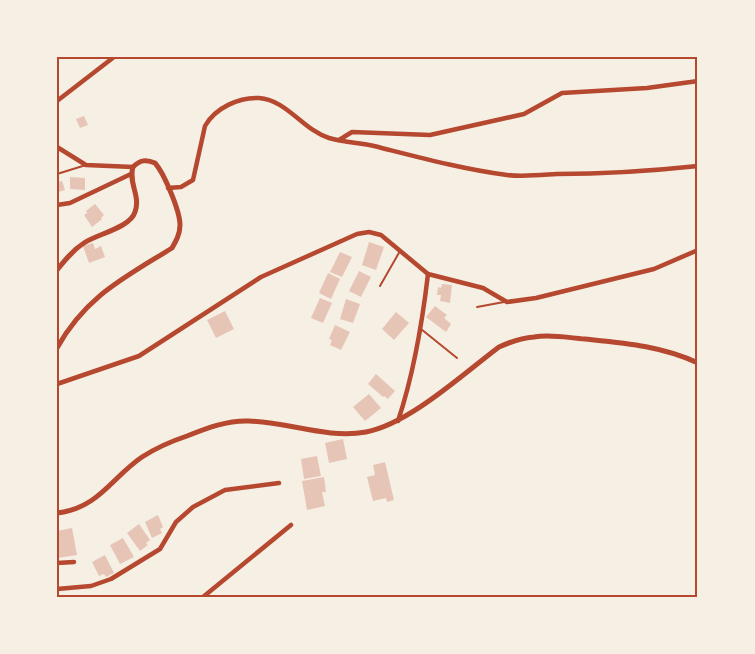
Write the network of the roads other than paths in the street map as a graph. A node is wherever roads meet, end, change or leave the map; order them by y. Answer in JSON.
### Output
{"nodes":[{"id":1,"x":114,"y":57,"type":"edge"},
{"id":2,"x":698,"y":81,"type":"edge"},
{"id":3,"x":57,"y":101,"type":"edge"},
{"id":4,"x":339,"y":140,"type":"junction"},
{"id":5,"x":57,"y":147,"type":"edge"},
{"id":6,"x":86,"y":165,"type":"junction"},
{"id":7,"x":133,"y":166,"type":"junction"},
{"id":8,"x":698,"y":166,"type":"edge"},
{"id":9,"x":57,"y":174,"type":"edge"},
{"id":10,"x":131,"y":174,"type":"junction"},
{"id":11,"x":168,"y":188,"type":"junction"},
{"id":12,"x":57,"y":205,"type":"edge"},
{"id":13,"x":400,"y":251,"type":"junction"},
{"id":14,"x":697,"y":251,"type":"edge"},
{"id":15,"x":57,"y":270,"type":"edge"},
{"id":16,"x":428,"y":274,"type":"junction"},
{"id":17,"x":380,"y":286,"type":"dead end"},
{"id":18,"x":507,"y":302,"type":"junction"},
{"id":19,"x":477,"y":307,"type":"dead end"},
{"id":20,"x":421,"y":329,"type":"junction"},
{"id":21,"x":57,"y":348,"type":"edge"},
{"id":22,"x":457,"y":358,"type":"dead end"},
{"id":23,"x":698,"y":363,"type":"edge"},
{"id":24,"x":57,"y":384,"type":"edge"},
{"id":25,"x":398,"y":421,"type":"junction"},
{"id":26,"x":279,"y":483,"type":"dead end"},
{"id":27,"x":57,"y":513,"type":"edge"},
{"id":28,"x":291,"y":525,"type":"dead end"},
{"id":29,"x":74,"y":562,"type":"dead end"},
{"id":30,"x":57,"y":563,"type":"edge"},
{"id":31,"x":57,"y":589,"type":"edge"},
{"id":32,"x":203,"y":597,"type":"edge"}],
"edges":[{"from":1,"to":3,"type":"street"},
{"from":2,"to":4,"type":"street"},
{"from":4,"to":8,"type":"street"},
{"from":4,"to":11,"type":"street"},
{"from":5,"to":6,"type":"street"},
{"from":6,"to":7,"type":"street"},
{"from":6,"to":9,"type":"lane"},
{"from":7,"to":10,"type":"street"},
{"from":7,"to":11,"type":"street"},
{"from":10,"to":12,"type":"street"},
{"from":10,"to":15,"type":"street"},
{"from":11,"to":21,"type":"street"},
{"from":13,"to":16,"type":"street"},
{"from":13,"to":17,"type":"lane"},
{"from":13,"to":24,"type":"street"},
{"from":14,"to":18,"type":"street"},
{"from":16,"to":18,"type":"street"},
{"from":16,"to":20,"type":"street"},
{"from":18,"to":19,"type":"lane"},
{"from":20,"to":22,"type":"lane"},
{"from":20,"to":25,"type":"street"},
{"from":23,"to":25,"type":"street"},
{"from":25,"to":27,"type":"street"},
{"from":26,"to":31,"type":"street"},
{"from":28,"to":32,"type":"street"},
{"from":29,"to":30,"type":"street"}]}
